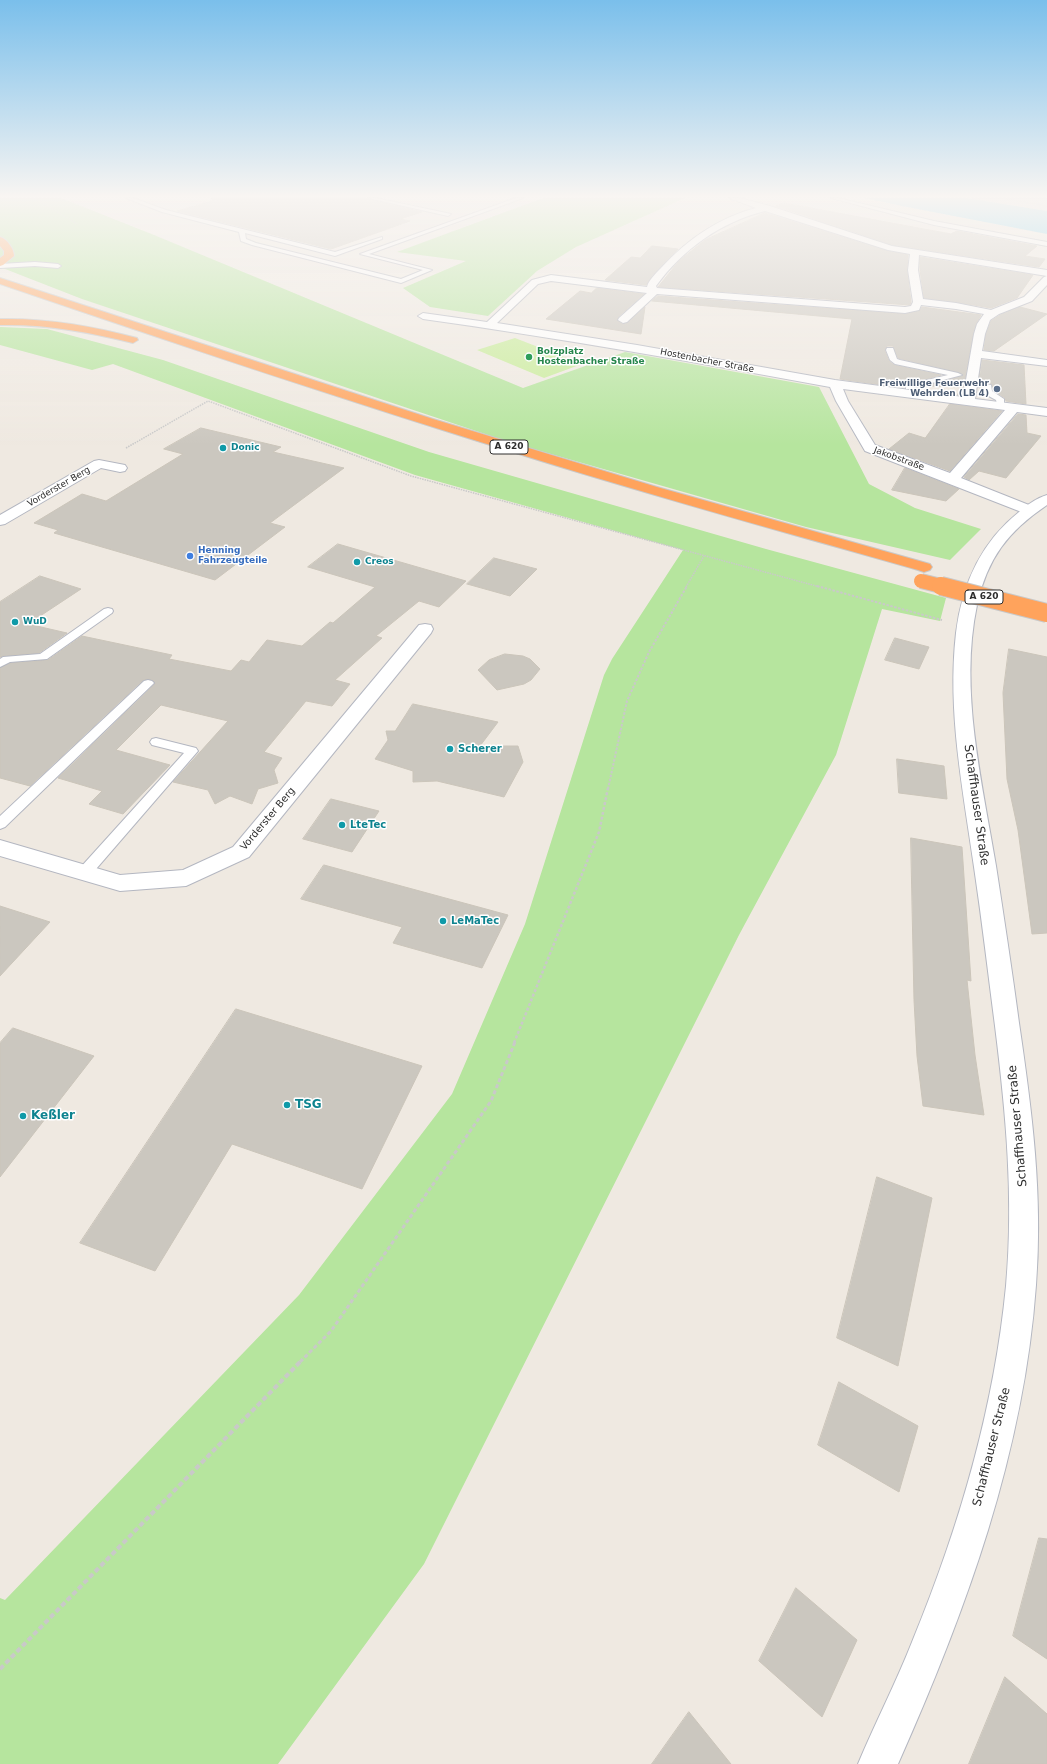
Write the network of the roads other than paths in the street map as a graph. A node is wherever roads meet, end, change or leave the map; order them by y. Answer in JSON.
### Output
{"nodes":[{"id":1,"x":540,"y":280,"type":"edge"},
{"id":2,"x":569,"y":280,"type":"edge"},
{"id":3,"x":655,"y":280,"type":"edge"},
{"id":4,"x":915,"y":280,"type":"edge"},
{"id":5,"x":1046,"y":280,"type":"edge"},
{"id":6,"x":0,"y":281,"type":"edge"},
{"id":7,"x":0,"y":291,"type":"edge"},
{"id":8,"x":654,"y":291,"type":"junction"},
{"id":9,"x":1028,"y":299,"type":"junction"},
{"id":10,"x":918,"y":302,"type":"junction"},
{"id":11,"x":1041,"y":302,"type":"dead end"},
{"id":12,"x":993,"y":313,"type":"junction"},
{"id":13,"x":423,"y":316,"type":"dead end"},
{"id":14,"x":623,"y":320,"type":"dead end"},
{"id":15,"x":0,"y":322,"type":"edge"},
{"id":16,"x":489,"y":325,"type":"junction"},
{"id":17,"x":142,"y":342,"type":"dead end"},
{"id":18,"x":890,"y":350,"type":"dead end"},
{"id":19,"x":977,"y":354,"type":"junction"},
{"id":20,"x":1047,"y":364,"type":"edge"},
{"id":21,"x":958,"y":375,"type":"junction"},
{"id":22,"x":973,"y":380,"type":"junction"},
{"id":23,"x":834,"y":384,"type":"junction"},
{"id":24,"x":909,"y":387,"type":"dead end"},
{"id":25,"x":968,"y":401,"type":"junction"},
{"id":26,"x":1001,"y":406,"type":"junction"},
{"id":27,"x":1014,"y":408,"type":"junction"},
{"id":28,"x":1047,"y":412,"type":"edge"},
{"id":29,"x":427,"y":434,"type":"dead end"},
{"id":30,"x":472,"y":449,"type":"dead end"},
{"id":31,"x":120,"y":468,"type":"dead end"},
{"id":32,"x":952,"y":479,"type":"junction"},
{"id":33,"x":626,"y":497,"type":"dead end"},
{"id":34,"x":1047,"y":499,"type":"edge"},
{"id":35,"x":1029,"y":510,"type":"junction"},
{"id":36,"x":0,"y":521,"type":"edge"},
{"id":37,"x":917,"y":575,"type":"junction"},
{"id":38,"x":1047,"y":598,"type":"edge"},
{"id":39,"x":108,"y":611,"type":"dead end"},
{"id":40,"x":1047,"y":613,"type":"edge"},
{"id":41,"x":425,"y":629,"type":"dead end"},
{"id":42,"x":0,"y":664,"type":"edge"},
{"id":43,"x":148,"y":683,"type":"dead end"},
{"id":44,"x":156,"y":742,"type":"dead end"},
{"id":45,"x":0,"y":824,"type":"edge"},
{"id":46,"x":0,"y":848,"type":"edge"},
{"id":47,"x":85,"y":872,"type":"junction"},
{"id":48,"x":878,"y":1764,"type":"edge"}],
"edges":[{"from":1,"to":16,"type":"street"},
{"from":2,"to":8,"type":"street"},
{"from":3,"to":8,"type":"street"},
{"from":4,"to":10,"type":"street"},
{"from":5,"to":9,"type":"street"},
{"from":6,"to":37,"type":"highway","number":"A 620"},
{"from":7,"to":29,"type":"highway"},
{"from":8,"to":10,"type":"street"},
{"from":8,"to":14,"type":"street"},
{"from":9,"to":11,"type":"street"},
{"from":9,"to":12,"type":"street"},
{"from":10,"to":12,"type":"street"},
{"from":12,"to":19,"type":"street"},
{"from":13,"to":16,"type":"street","name":"Hostenbacher Straße"},
{"from":15,"to":17,"type":"highway"},
{"from":16,"to":23,"type":"street","name":"Hostenbacher Straße"},
{"from":18,"to":21,"type":"lane"},
{"from":19,"to":20,"type":"street"},
{"from":19,"to":22,"type":"street"},
{"from":21,"to":22,"type":"lane"},
{"from":21,"to":24,"type":"lane"},
{"from":22,"to":25,"type":"street"},
{"from":22,"to":26,"type":"lane"},
{"from":23,"to":25,"type":"street","name":"Hostenbacher Straße"},
{"from":23,"to":32,"type":"street","name":"Jakobstraße"},
{"from":25,"to":26,"type":"street","name":"Hostenbacher Straße"},
{"from":26,"to":27,"type":"street","name":"Hostenbacher Straße"},
{"from":27,"to":28,"type":"street","name":"Hostenbacher Straße"},
{"from":27,"to":32,"type":"street"},
{"from":30,"to":33,"type":"highway","number":"A 620"},
{"from":31,"to":36,"type":"street","name":"Vorderster Berg"},
{"from":32,"to":35,"type":"street","name":"Jakobstraße"},
{"from":34,"to":35,"type":"street","name":"Schaffhauser Straße"},
{"from":35,"to":48,"type":"street","name":"Schaffhauser Straße"},
{"from":37,"to":38,"type":"highway","number":"A 620"},
{"from":37,"to":40,"type":"highway","number":"A 620","bridge":true},
{"from":39,"to":42,"type":"lane"},
{"from":41,"to":47,"type":"street","name":"Vorderster Berg"},
{"from":43,"to":45,"type":"lane"},
{"from":44,"to":47,"type":"lane"},
{"from":46,"to":47,"type":"street","name":"Vorderster Berg"}]}
